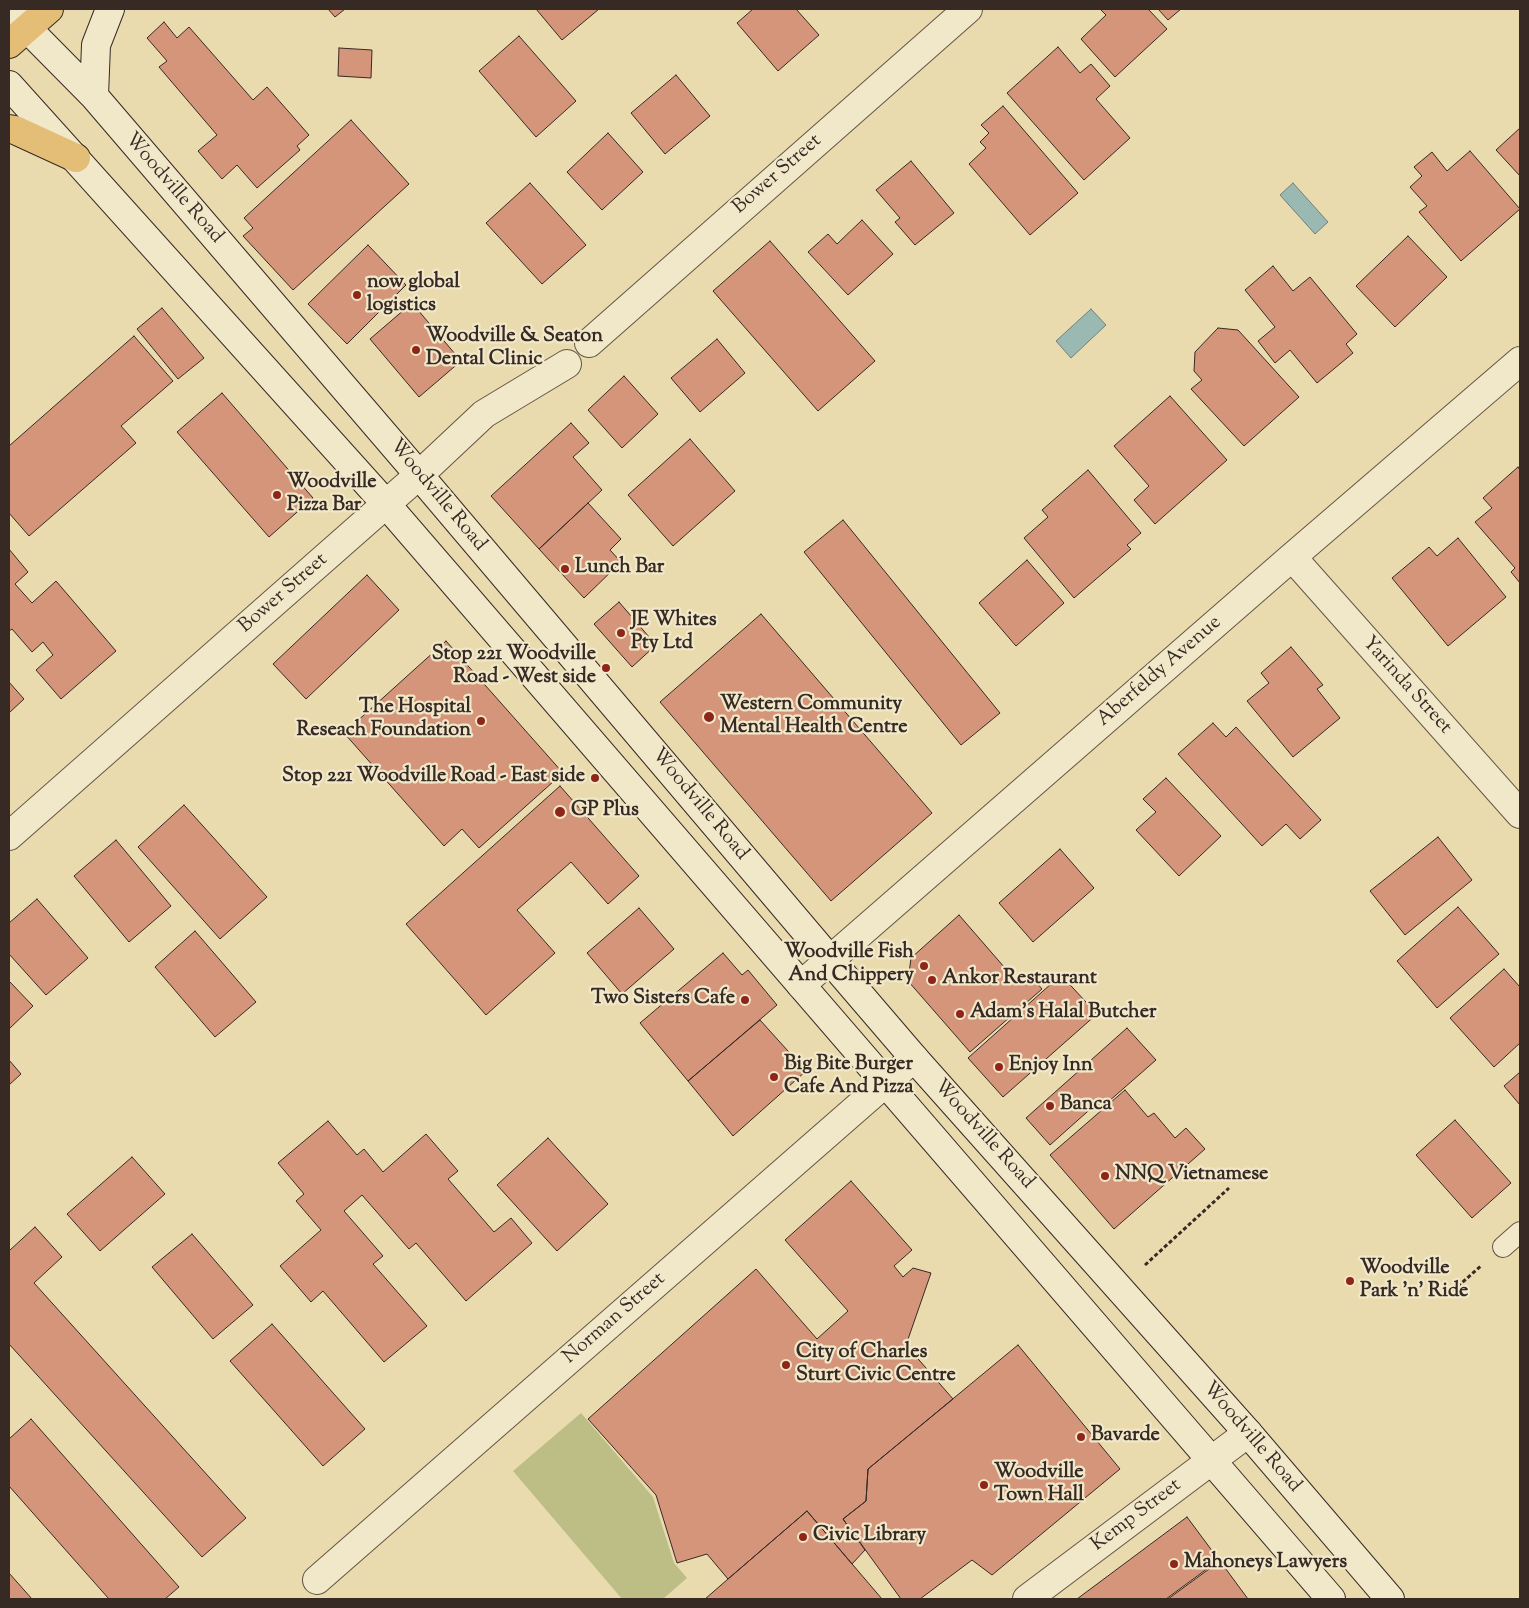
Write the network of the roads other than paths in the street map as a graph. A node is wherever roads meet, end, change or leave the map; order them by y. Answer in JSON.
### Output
{"nodes":[{"id":1,"x":49,"y":9,"type":"edge"},
{"id":2,"x":110,"y":9,"type":"edge"},
{"id":3,"x":968,"y":9,"type":"edge"},
{"id":4,"x":15,"y":28,"type":"edge"},
{"id":5,"x":9,"y":85,"type":"edge"},
{"id":6,"x":94,"y":96,"type":"junction"},
{"id":7,"x":9,"y":129,"type":"edge"},
{"id":8,"x":76,"y":158,"type":"junction"},
{"id":9,"x":589,"y":342,"type":"dead end"},
{"id":10,"x":1520,"y":361,"type":"edge"},
{"id":11,"x":567,"y":364,"type":"dead end"},
{"id":12,"x":419,"y":475,"type":"junction"},
{"id":13,"x":386,"y":504,"type":"junction"},
{"id":14,"x":1292,"y":557,"type":"junction"},
{"id":15,"x":1520,"y":814,"type":"edge"},
{"id":16,"x":9,"y":836,"type":"edge"},
{"id":17,"x":830,"y":960,"type":"junction"},
{"id":18,"x":801,"y":985,"type":"junction"},
{"id":19,"x":914,"y":1058,"type":"junction"},
{"id":20,"x":885,"y":1082,"type":"junction"},
{"id":21,"x":1520,"y":1232,"type":"edge"},
{"id":22,"x":1503,"y":1247,"type":"road end"},
{"id":23,"x":1248,"y":1433,"type":"junction"},
{"id":24,"x":1211,"y":1460,"type":"junction"},
{"id":25,"x":317,"y":1580,"type":"dead end"},
{"id":26,"x":1027,"y":1599,"type":"edge"},
{"id":27,"x":1331,"y":1599,"type":"edge"},
{"id":28,"x":1390,"y":1599,"type":"edge"}],
"edges":[{"from":1,"to":4,"type":"highway"},
{"from":2,"to":6,"type":"main road"},
{"from":3,"to":9,"type":"main road","name":"Bower Street"},
{"from":4,"to":6,"type":"main road","name":"Woodville Road"},
{"from":5,"to":8,"type":"main road","name":"Woodville Road"},
{"from":6,"to":12,"type":"main road","name":"Woodville Road"},
{"from":7,"to":8,"type":"highway"},
{"from":8,"to":13,"type":"main road","name":"Woodville Road"},
{"from":10,"to":14,"type":"main road","name":"Aberfeldy Avenue"},
{"from":11,"to":12,"type":"main road","name":"Bower Street"},
{"from":12,"to":13,"type":"main road","name":"Bower Street"},
{"from":12,"to":17,"type":"main road","name":"Woodville Road"},
{"from":13,"to":16,"type":"main road","name":"Bower Street"},
{"from":13,"to":18,"type":"main road","name":"Woodville Road"},
{"from":14,"to":15,"type":"main road","name":"Yarinda Street"},
{"from":14,"to":17,"type":"main road","name":"Aberfeldy Avenue"},
{"from":17,"to":18,"type":"main road","name":"Aberfeldy Avenue"},
{"from":17,"to":19,"type":"main road","name":"Woodville Road"},
{"from":18,"to":20,"type":"main road","name":"Woodville Road"},
{"from":19,"to":20,"type":"main road","name":"Norman Street"},
{"from":19,"to":23,"type":"main road","name":"Woodville Road"},
{"from":20,"to":24,"type":"main road","name":"Woodville Road"},
{"from":20,"to":25,"type":"main road","name":"Norman Street"},
{"from":21,"to":22,"type":"lane"},
{"from":23,"to":24,"type":"main road","name":"Kemp Street"},
{"from":23,"to":28,"type":"main road","name":"Woodville Road"},
{"from":24,"to":26,"type":"main road","name":"Kemp Street"},
{"from":24,"to":27,"type":"main road","name":"Woodville Road"}]}
